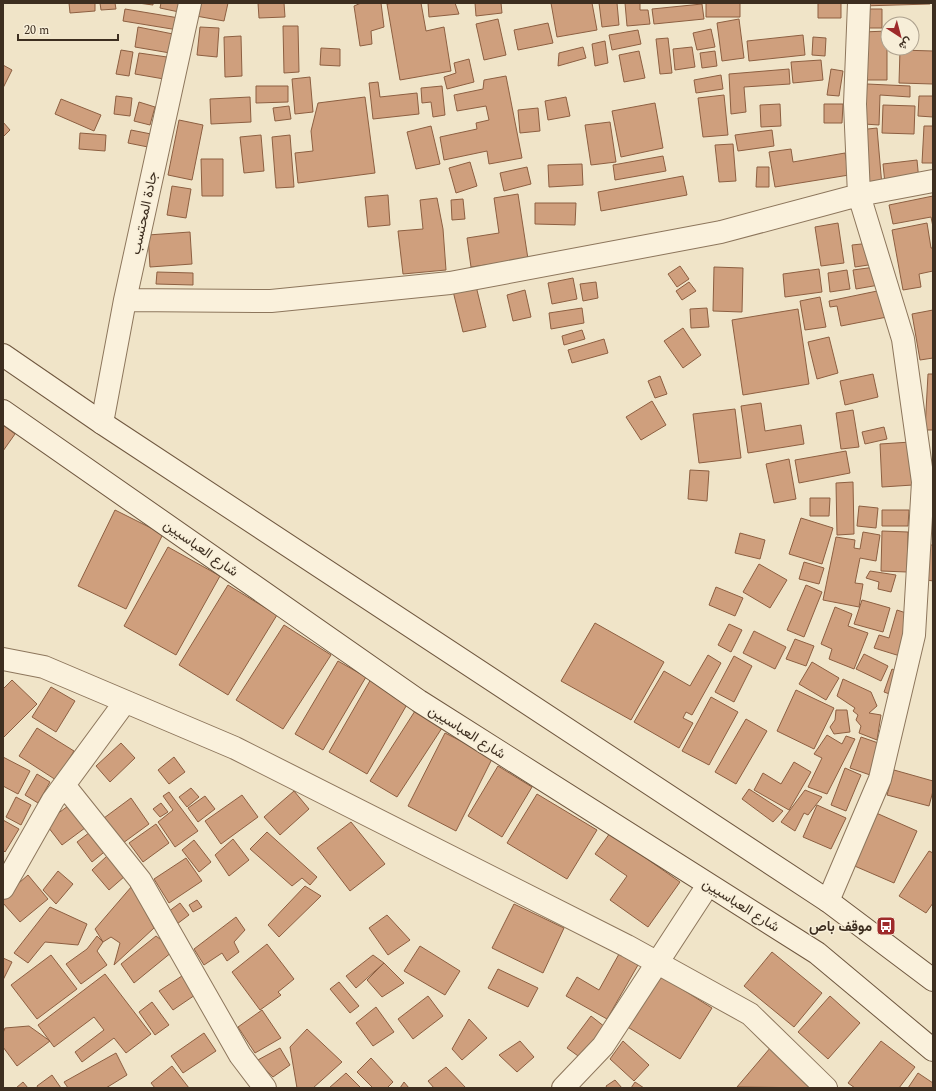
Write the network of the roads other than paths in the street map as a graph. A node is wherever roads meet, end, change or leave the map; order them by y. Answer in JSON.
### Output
{"nodes":[{"id":1,"x":190,"y":3,"type":"edge"},
{"id":2,"x":859,"y":3,"type":"edge"},
{"id":3,"x":933,"y":181,"type":"edge"},
{"id":4,"x":858,"y":195,"type":"junction"},
{"id":5,"x":125,"y":300,"type":"junction"},
{"id":6,"x":3,"y":355,"type":"edge"},
{"id":7,"x":3,"y":411,"type":"edge"},
{"id":8,"x":102,"y":423,"type":"junction"},
{"id":9,"x":924,"y":634,"type":"edge"},
{"id":10,"x":3,"y":659,"type":"edge"},
{"id":11,"x":125,"y":702,"type":"junction"},
{"id":12,"x":64,"y":785,"type":"junction"},
{"id":13,"x":708,"y":884,"type":"junction"},
{"id":14,"x":3,"y":888,"type":"edge"},
{"id":15,"x":828,"y":901,"type":"junction"},
{"id":16,"x":658,"y":963,"type":"junction"},
{"id":17,"x":933,"y":980,"type":"edge"},
{"id":18,"x":933,"y":1050,"type":"edge"},
{"id":19,"x":265,"y":1088,"type":"edge"},
{"id":20,"x":563,"y":1088,"type":"edge"},
{"id":21,"x":826,"y":1088,"type":"edge"}],
"edges":[{"from":1,"to":5,"type":"street","name":"جادة المحتسب"},
{"from":2,"to":4,"type":"street"},
{"from":3,"to":4,"type":"street"},
{"from":4,"to":5,"type":"street"},
{"from":4,"to":9,"type":"street"},
{"from":5,"to":8,"type":"street","name":"جادة المحتسب"},
{"from":6,"to":8,"type":"street"},
{"from":7,"to":13,"type":"street","name":"شارع العباسيين"},
{"from":8,"to":15,"type":"street"},
{"from":9,"to":15,"type":"street"},
{"from":10,"to":11,"type":"street"},
{"from":11,"to":12,"type":"street"},
{"from":11,"to":16,"type":"street"},
{"from":12,"to":14,"type":"street"},
{"from":12,"to":19,"type":"street"},
{"from":13,"to":16,"type":"street"},
{"from":13,"to":18,"type":"street","name":"شارع العباسيين"},
{"from":15,"to":17,"type":"street"},
{"from":16,"to":20,"type":"street"},
{"from":16,"to":21,"type":"street"}]}
